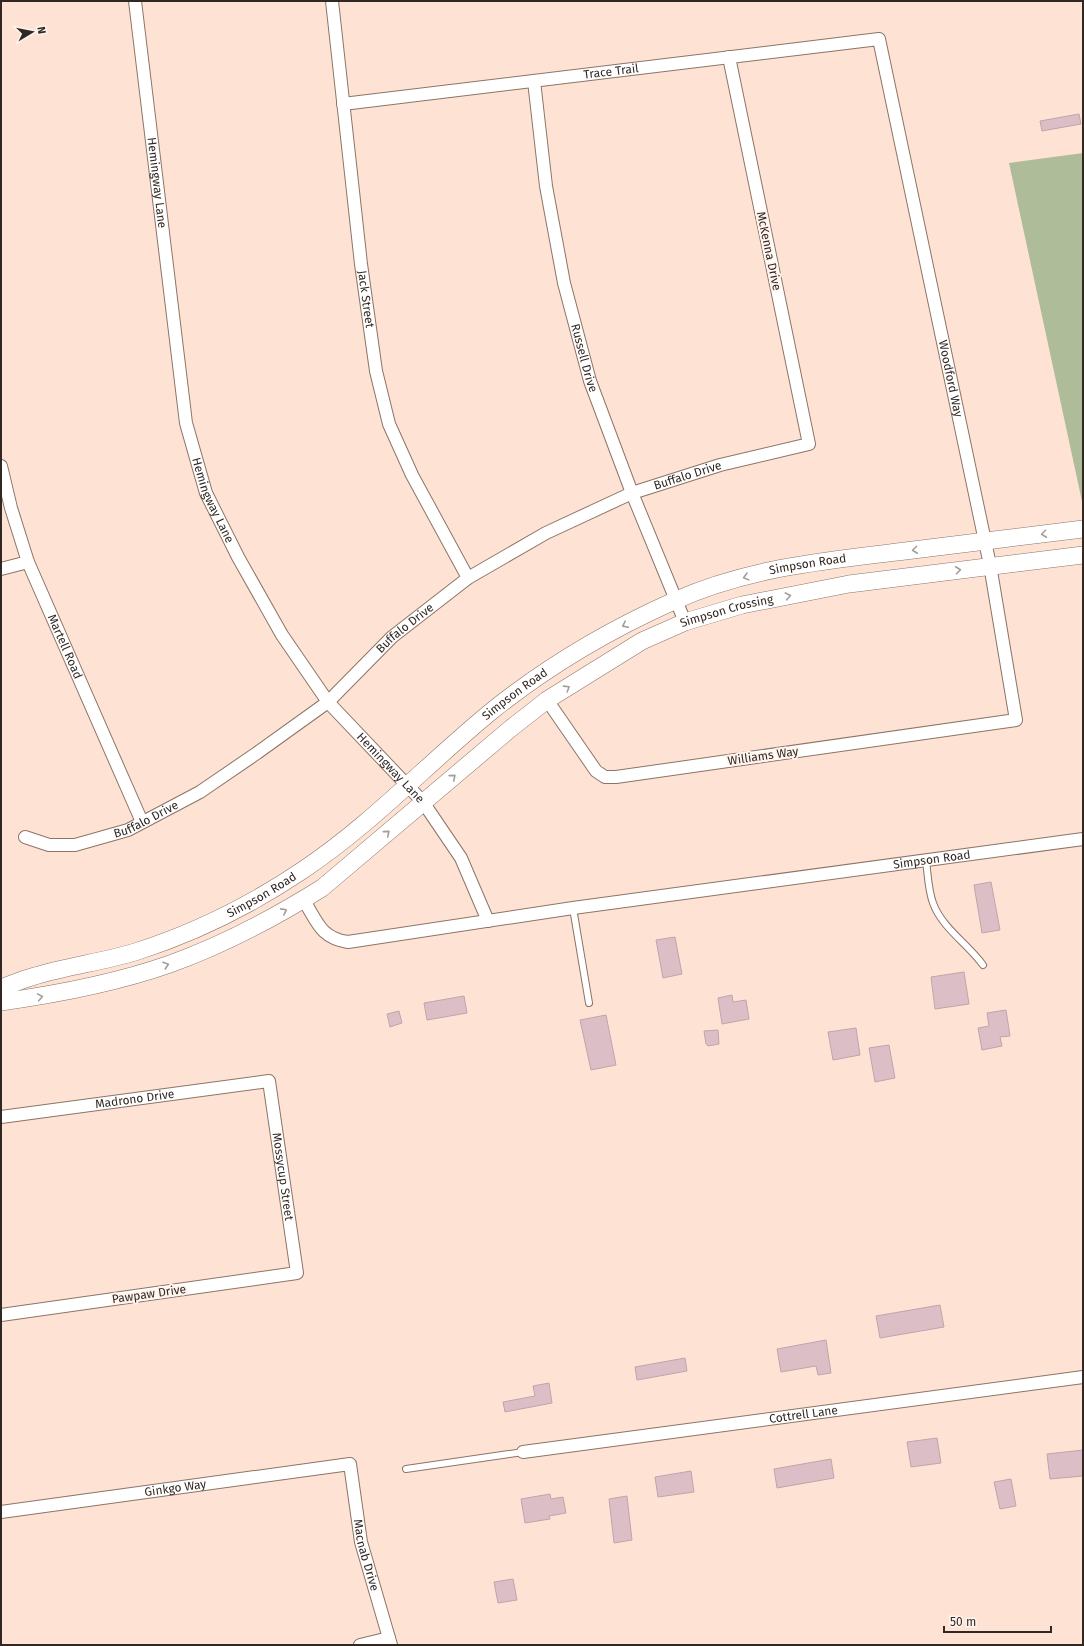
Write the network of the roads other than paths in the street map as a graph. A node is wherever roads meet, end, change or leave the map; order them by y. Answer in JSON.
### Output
{"nodes":[{"id":1,"x":135,"y":1,"type":"edge"},
{"id":2,"x":332,"y":1,"type":"edge"},
{"id":3,"x":879,"y":39,"type":"joint"},
{"id":4,"x":729,"y":57,"type":"junction"},
{"id":5,"x":534,"y":81,"type":"junction"},
{"id":6,"x":343,"y":104,"type":"junction"},
{"id":7,"x":809,"y":444,"type":"joint"},
{"id":8,"x":1,"y":466,"type":"edge"},
{"id":9,"x":632,"y":493,"type":"junction"},
{"id":10,"x":1083,"y":529,"type":"edge"},
{"id":11,"x":985,"y":541,"type":"junction"},
{"id":12,"x":1083,"y":554,"type":"edge"},
{"id":13,"x":28,"y":562,"type":"junction"},
{"id":14,"x":990,"y":566,"type":"junction"},
{"id":15,"x":1,"y":569,"type":"edge"},
{"id":16,"x":468,"y":578,"type":"junction"},
{"id":17,"x":676,"y":600,"type":"junction"},
{"id":18,"x":686,"y":622,"type":"junction"},
{"id":19,"x":547,"y":700,"type":"junction"},
{"id":20,"x":328,"y":702,"type":"junction"},
{"id":21,"x":1016,"y":720,"type":"joint"},
{"id":22,"x":407,"y":785,"type":"junction"},
{"id":23,"x":423,"y":802,"type":"junction"},
{"id":24,"x":142,"y":822,"type":"junction"},
{"id":25,"x":25,"y":837,"type":"dead end"},
{"id":26,"x":1083,"y":839,"type":"edge"},
{"id":27,"x":926,"y":861,"type":"junction"},
{"id":28,"x":303,"y":900,"type":"junction"},
{"id":29,"x":573,"y":908,"type":"junction"},
{"id":30,"x":488,"y":921,"type":"junction"},
{"id":31,"x":983,"y":965,"type":"dead end"},
{"id":32,"x":1,"y":988,"type":"edge"},
{"id":33,"x":1,"y":1002,"type":"edge"},
{"id":34,"x":588,"y":1003,"type":"dead end"},
{"id":35,"x":269,"y":1081,"type":"joint"},
{"id":36,"x":1,"y":1117,"type":"edge"},
{"id":37,"x":297,"y":1273,"type":"joint"},
{"id":38,"x":1,"y":1315,"type":"edge"},
{"id":39,"x":1083,"y":1377,"type":"edge"},
{"id":40,"x":523,"y":1452,"type":"joint"},
{"id":41,"x":350,"y":1464,"type":"joint"},
{"id":42,"x":406,"y":1469,"type":"dead end"},
{"id":43,"x":1,"y":1512,"type":"edge"},
{"id":44,"x":390,"y":1642,"type":"edge"},
{"id":45,"x":360,"y":1645,"type":"edge"}],
"edges":[{"from":1,"to":20,"type":"street","name":"Hemingway Lane"},
{"from":2,"to":6,"type":"street","name":"Jack Street"},
{"from":3,"to":4,"type":"street","name":"Trace Trail"},
{"from":3,"to":11,"type":"street","name":"Woodford Way"},
{"from":4,"to":5,"type":"street","name":"Trace Trail"},
{"from":4,"to":7,"type":"street","name":"McKenna Drive"},
{"from":5,"to":6,"type":"street","name":"Trace Trail"},
{"from":5,"to":9,"type":"street","name":"Russell Drive"},
{"from":6,"to":16,"type":"street","name":"Jack Street"},
{"from":7,"to":9,"type":"street","name":"Buffalo Drive"},
{"from":8,"to":13,"type":"street","name":"Martell Road"},
{"from":9,"to":16,"type":"street","name":"Buffalo Drive"},
{"from":9,"to":17,"type":"street","name":"Russell Drive"},
{"from":10,"to":11,"type":"street","name":"Simpson Road","one_way":true},
{"from":11,"to":14,"type":"street","name":"Woodford Way"},
{"from":11,"to":17,"type":"street","name":"Simpson Road","one_way":true},
{"from":12,"to":14,"type":"street","name":"Simpson Crossing"},
{"from":13,"to":15,"type":"street"},
{"from":13,"to":24,"type":"street","name":"Martell Road"},
{"from":18,"to":14,"type":"street","name":"Simpson Crossing","one_way":true},
{"from":14,"to":21,"type":"street","name":"Woodford Way"},
{"from":16,"to":20,"type":"street","name":"Buffalo Drive"},
{"from":17,"to":18,"type":"street","name":"Russell Drive"},
{"from":17,"to":22,"type":"street","name":"Simpson Road","one_way":true},
{"from":19,"to":18,"type":"street","name":"Simpson Crossing","one_way":true},
{"from":19,"to":21,"type":"street","name":"Williams Way"},
{"from":23,"to":19,"type":"street","name":"Simpson Crossing","one_way":true},
{"from":20,"to":22,"type":"street","name":"Hemingway Lane"},
{"from":20,"to":24,"type":"street","name":"Buffalo Drive"},
{"from":22,"to":23,"type":"street","name":"Hemingway Lane"},
{"from":22,"to":32,"type":"street","name":"Simpson Road"},
{"from":28,"to":23,"type":"street","name":"Simpson Road","one_way":true},
{"from":23,"to":30,"type":"street","name":"Hemingway Lane"},
{"from":24,"to":25,"type":"street","name":"Buffalo Drive"},
{"from":26,"to":27,"type":"street","name":"Simpson Road"},
{"from":27,"to":29,"type":"street","name":"Simpson Road"},
{"from":27,"to":31,"type":"lane"},
{"from":28,"to":30,"type":"street","name":"Simpson Road"},
{"from":33,"to":28,"type":"street","name":"Simpson Road","one_way":true},
{"from":29,"to":30,"type":"street","name":"Simpson Road"},
{"from":29,"to":34,"type":"lane"},
{"from":35,"to":36,"type":"street","name":"Madrono Drive"},
{"from":35,"to":37,"type":"street","name":"Mossycup Street"},
{"from":37,"to":38,"type":"street","name":"Pawpaw Drive"},
{"from":39,"to":40,"type":"street","name":"Cottrell Lane"},
{"from":40,"to":42,"type":"lane"},
{"from":41,"to":43,"type":"street","name":"Ginkgo Way"},
{"from":41,"to":44,"type":"street","name":"Macnab Drive"},
{"from":44,"to":45,"type":"street"}]}
